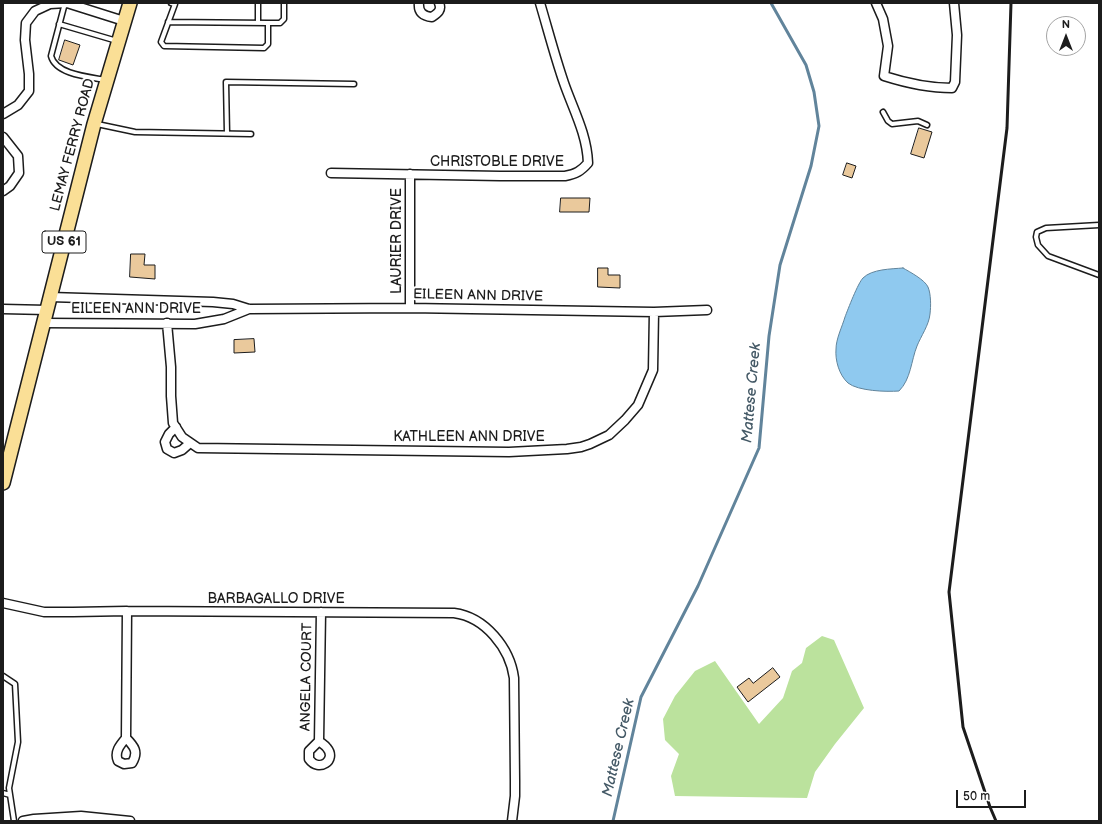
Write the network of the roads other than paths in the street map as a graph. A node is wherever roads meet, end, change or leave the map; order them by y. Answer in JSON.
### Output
{"nodes":[{"id":1,"x":64,"y":3,"type":"edge"},
{"id":2,"x":130,"y":3,"type":"edge"},
{"id":3,"x":173,"y":3,"type":"edge"},
{"id":4,"x":258,"y":3,"type":"edge"},
{"id":5,"x":284,"y":3,"type":"edge"},
{"id":6,"x":418,"y":3,"type":"edge"},
{"id":7,"x":439,"y":3,"type":"edge"},
{"id":8,"x":540,"y":3,"type":"edge"},
{"id":9,"x":876,"y":3,"type":"edge"},
{"id":10,"x":954,"y":3,"type":"edge"},
{"id":11,"x":124,"y":21,"type":"junction"},
{"id":12,"x":168,"y":22,"type":"junction"},
{"id":13,"x":258,"y":23,"type":"junction"},
{"id":14,"x":268,"y":23,"type":"junction"},
{"id":15,"x":59,"y":24,"type":"junction"},
{"id":16,"x":118,"y":41,"type":"junction"},
{"id":17,"x":107,"y":80,"type":"junction"},
{"id":18,"x":354,"y":84,"type":"dead end"},
{"id":19,"x":883,"y":112,"type":"dead end"},
{"id":20,"x":3,"y":114,"type":"edge"},
{"id":21,"x":94,"y":124,"type":"junction"},
{"id":22,"x":927,"y":125,"type":"dead end"},
{"id":23,"x":227,"y":133,"type":"junction"},
{"id":24,"x":251,"y":134,"type":"dead end"},
{"id":25,"x":3,"y":137,"type":"edge"},
{"id":26,"x":331,"y":173,"type":"dead end"},
{"id":27,"x":410,"y":174,"type":"junction"},
{"id":28,"x":3,"y":191,"type":"edge"},
{"id":29,"x":1099,"y":224,"type":"edge"},
{"id":30,"x":1099,"y":275,"type":"edge"},
{"id":31,"x":50,"y":298,"type":"junction"},
{"id":32,"x":410,"y":308,"type":"junction"},
{"id":33,"x":3,"y":309,"type":"edge"},
{"id":34,"x":249,"y":309,"type":"junction"},
{"id":35,"x":707,"y":310,"type":"dead end"},
{"id":36,"x":654,"y":312,"type":"junction"},
{"id":37,"x":45,"y":317,"type":"junction"},
{"id":38,"x":167,"y":323,"type":"junction"},
{"id":39,"x":176,"y":428,"type":"junction"},
{"id":40,"x":190,"y":443,"type":"junction"},
{"id":41,"x":3,"y":483,"type":"edge"},
{"id":42,"x":3,"y":603,"type":"edge"},
{"id":43,"x":127,"y":611,"type":"junction"},
{"id":44,"x":321,"y":612,"type":"junction"},
{"id":45,"x":3,"y":676,"type":"edge"},
{"id":46,"x":126,"y":738,"type":"dead end"},
{"id":47,"x":319,"y":741,"type":"dead end"},
{"id":48,"x":3,"y":793,"type":"edge"},
{"id":49,"x":10,"y":795,"type":"junction"},
{"id":50,"x":14,"y":821,"type":"edge"},
{"id":51,"x":23,"y":821,"type":"edge"},
{"id":52,"x":127,"y":821,"type":"edge"},
{"id":53,"x":512,"y":821,"type":"edge"}],
"edges":[{"from":1,"to":11,"type":"street"},
{"from":1,"to":15,"type":"lane"},
{"from":1,"to":20,"type":"street"},
{"from":2,"to":11,"type":"main road","name":"LEMAY FERRY ROAD","number":"US 61"},
{"from":3,"to":12,"type":"lane"},
{"from":4,"to":13,"type":"lane"},
{"from":5,"to":14,"type":"lane"},
{"from":6,"to":7,"type":"street"},
{"from":8,"to":27,"type":"street","name":"CHRISTOBLE DRIVE"},
{"from":9,"to":10,"type":"street"},
{"from":11,"to":16,"type":"main road","name":"LEMAY FERRY ROAD","number":"US 61"},
{"from":12,"to":13,"type":"lane"},
{"from":12,"to":14,"type":"lane"},
{"from":13,"to":14,"type":"lane"},
{"from":15,"to":16,"type":"lane"},
{"from":15,"to":17,"type":"lane"},
{"from":16,"to":17,"type":"main road","name":"LEMAY FERRY ROAD","number":"US 61"},
{"from":17,"to":21,"type":"main road","name":"LEMAY FERRY ROAD","number":"US 61"},
{"from":18,"to":23,"type":"lane"},
{"from":19,"to":22,"type":"lane"},
{"from":21,"to":23,"type":"lane"},
{"from":21,"to":31,"type":"main road","name":"LEMAY FERRY ROAD","number":"US 61"},
{"from":23,"to":24,"type":"lane"},
{"from":25,"to":28,"type":"street"},
{"from":26,"to":27,"type":"street","name":"CHRISTOBLE DRIVE"},
{"from":27,"to":32,"type":"street","name":"LAURIER DRIVE"},
{"from":29,"to":30,"type":"lane"},
{"from":31,"to":34,"type":"street","name":"EILEEN ANN DRIVE"},
{"from":31,"to":37,"type":"main road","name":"LEMAY FERRY ROAD","number":"US 61"},
{"from":32,"to":34,"type":"street","name":"EILEEN ANN DRIVE"},
{"from":32,"to":36,"type":"street","name":"EILEEN ANN DRIVE"},
{"from":33,"to":37,"type":"street","name":"EILEEN ANN DRIVE"},
{"from":34,"to":38,"type":"street","name":"EILEEN ANN DRIVE"},
{"from":35,"to":36,"type":"street","name":"EILEEN ANN DRIVE"},
{"from":36,"to":40,"type":"street","name":"KATHLEEN ANN DRIVE"},
{"from":37,"to":38,"type":"street","name":"EILEEN ANN DRIVE"},
{"from":37,"to":41,"type":"main road","name":"LEMAY FERRY ROAD","number":"US 61"},
{"from":38,"to":39,"type":"street"},
{"from":39,"to":40,"type":"street"},
{"from":39,"to":40,"type":"street"},
{"from":42,"to":43,"type":"street","name":"BARBAGALLO DRIVE"},
{"from":43,"to":44,"type":"street","name":"BARBAGALLO DRIVE"},
{"from":43,"to":46,"type":"street"},
{"from":44,"to":47,"type":"street","name":"ANGELA COURT"},
{"from":44,"to":53,"type":"street","name":"BARBAGALLO DRIVE"},
{"from":45,"to":49,"type":"lane"},
{"from":48,"to":49,"type":"lane"},
{"from":49,"to":50,"type":"lane"},
{"from":51,"to":52,"type":"street"}]}
